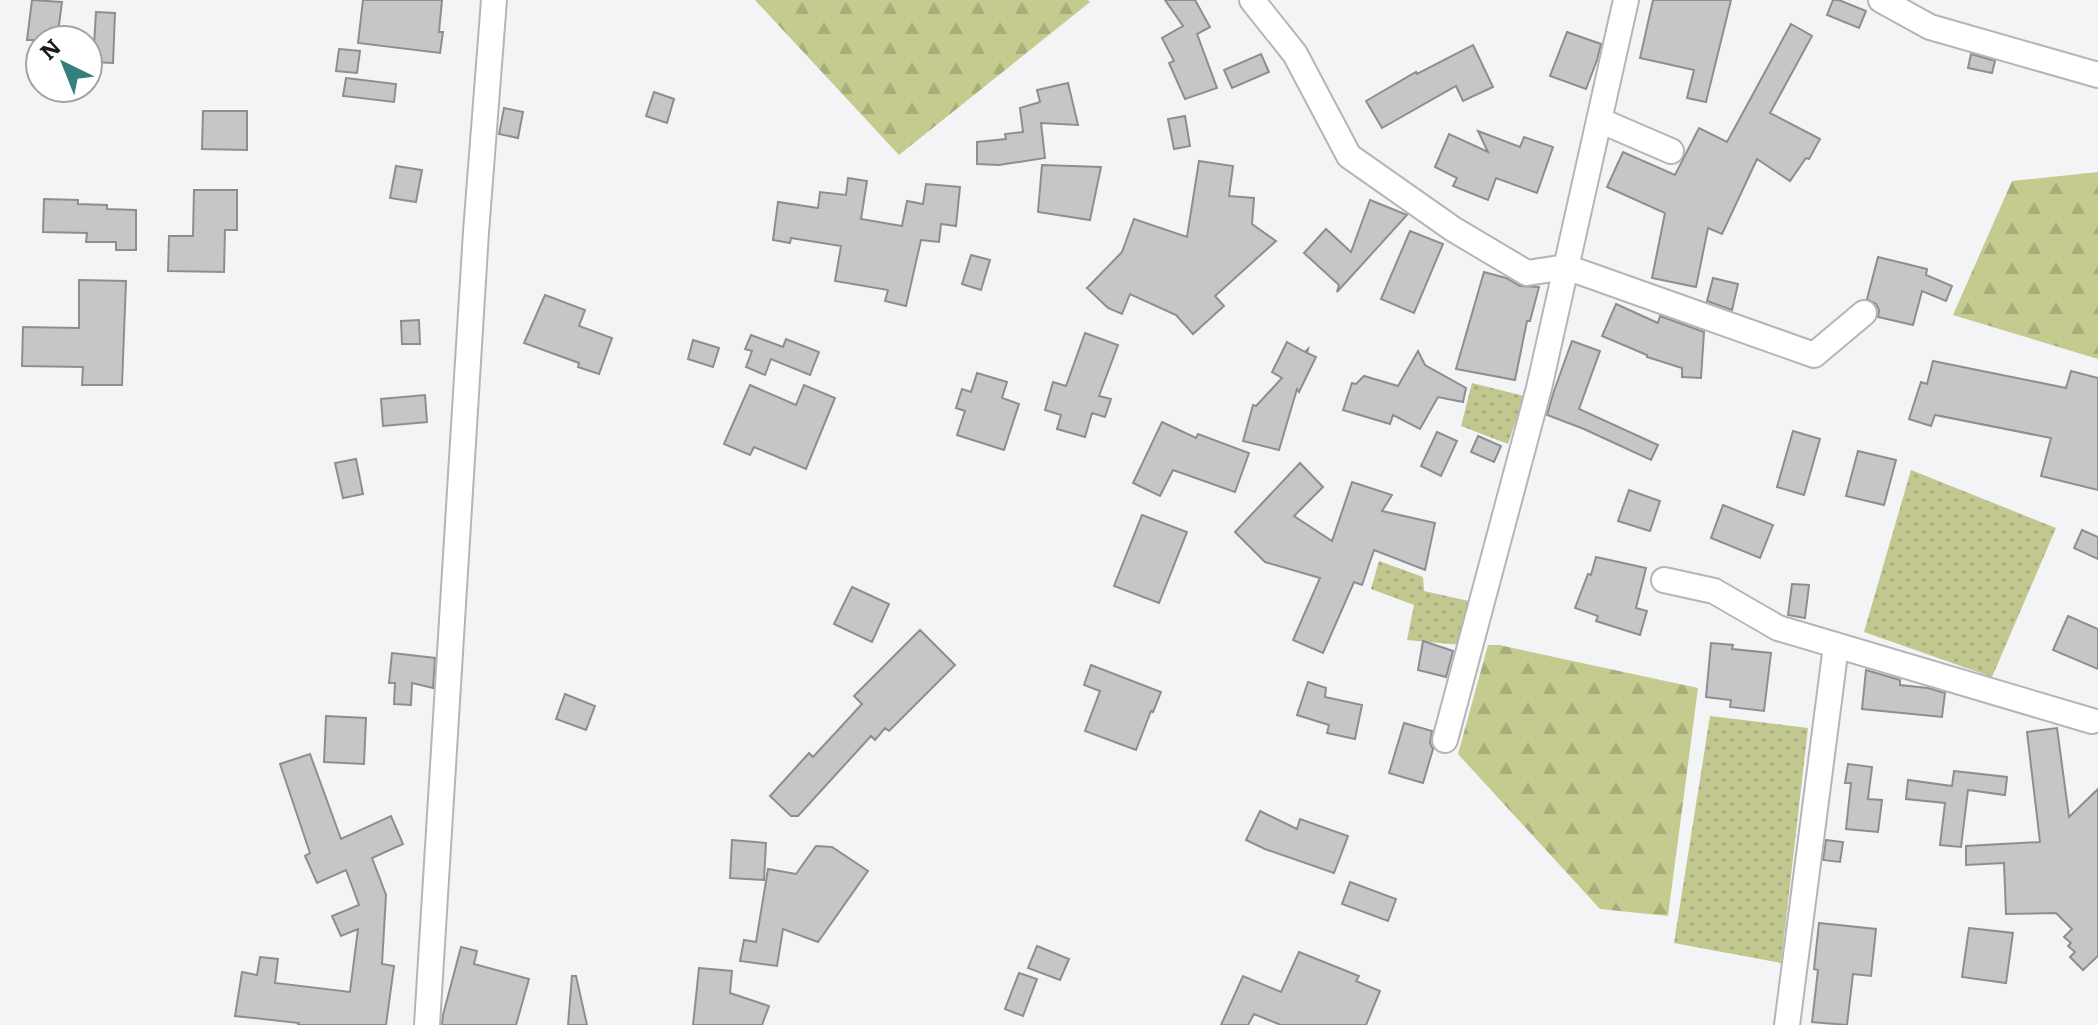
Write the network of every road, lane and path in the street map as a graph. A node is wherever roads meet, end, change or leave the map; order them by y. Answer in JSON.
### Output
{"nodes":[{"id":1,"x":494,"y":0,"type":"edge"},
{"id":2,"x":1252,"y":0,"type":"edge"},
{"id":3,"x":1626,"y":0,"type":"edge"},
{"id":4,"x":1881,"y":0,"type":"edge"},
{"id":5,"x":2098,"y":75,"type":"edge"},
{"id":6,"x":1599,"y":120,"type":"junction"},
{"id":7,"x":1671,"y":151,"type":"dead end"},
{"id":8,"x":1566,"y":267,"type":"junction"},
{"id":9,"x":1864,"y":313,"type":"dead end"},
{"id":10,"x":1664,"y":580,"type":"dead end"},
{"id":11,"x":1836,"y":646,"type":"junction"},
{"id":12,"x":2092,"y":721,"type":"dead end"},
{"id":13,"x":1445,"y":740,"type":"dead end"},
{"id":14,"x":427,"y":1025,"type":"edge"},
{"id":15,"x":1787,"y":1025,"type":"edge"}],
"edges":[{"from":1,"to":14,"type":"street"},
{"from":2,"to":8,"type":"street"},
{"from":3,"to":6,"type":"street"},
{"from":4,"to":5,"type":"street"},
{"from":6,"to":7,"type":"street"},
{"from":6,"to":8,"type":"street"},
{"from":8,"to":9,"type":"street"},
{"from":8,"to":13,"type":"street"},
{"from":10,"to":11,"type":"street"},
{"from":11,"to":12,"type":"street"},
{"from":11,"to":15,"type":"street"}]}
